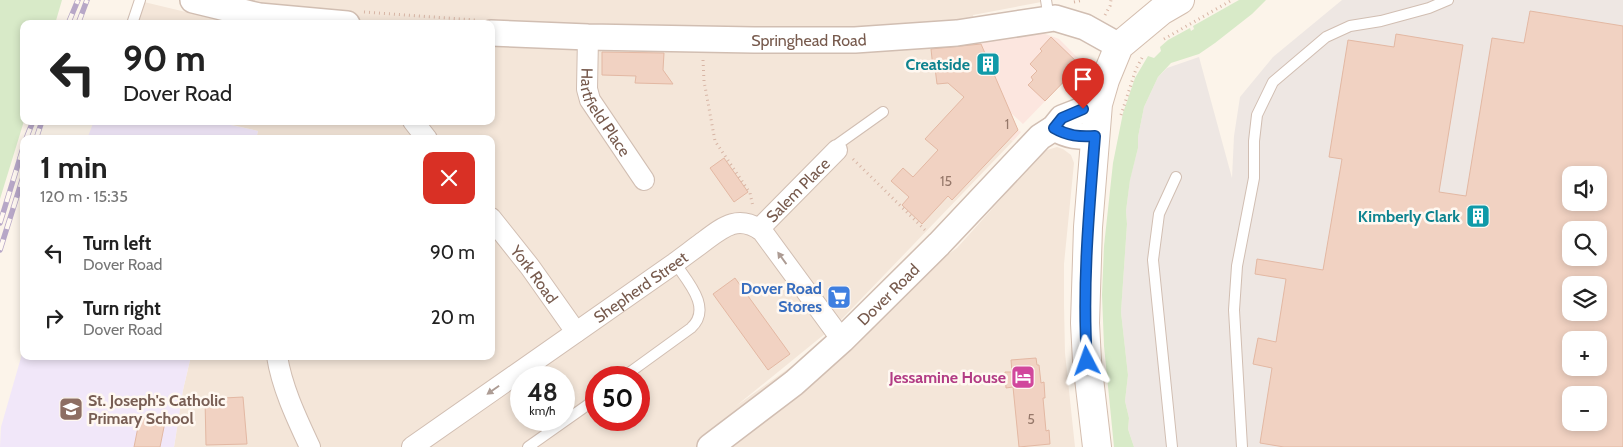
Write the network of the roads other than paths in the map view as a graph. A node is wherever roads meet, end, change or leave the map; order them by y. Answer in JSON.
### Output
{"nodes":[{"id":1,"x":140,"y":0,"type":"edge"},
{"id":2,"x":193,"y":0,"type":"edge"},
{"id":3,"x":1448,"y":0,"type":"edge"},
{"id":4,"x":1165,"y":4,"type":"edge"},
{"id":5,"x":1047,"y":10,"type":"edge"},
{"id":6,"x":133,"y":20,"type":"edge"},
{"id":7,"x":306,"y":20,"type":"edge"},
{"id":8,"x":495,"y":33,"type":"edge"},
{"id":9,"x":588,"y":37,"type":"junction"},
{"id":10,"x":1119,"y":46,"type":"junction"},
{"id":11,"x":1109,"y":111,"type":"junction"},
{"id":12,"x":883,"y":112,"type":"dead end"},
{"id":13,"x":416,"y":125,"type":"edge"},
{"id":14,"x":1054,"y":128,"type":"junction"},
{"id":15,"x":424,"y":135,"type":"edge"},
{"id":16,"x":1095,"y":136,"type":"junction"},
{"id":17,"x":837,"y":150,"type":"joint"},
{"id":18,"x":1176,"y":177,"type":"dead end"},
{"id":19,"x":644,"y":180,"type":"dead end"},
{"id":20,"x":495,"y":223,"type":"edge"},
{"id":21,"x":757,"y":228,"type":"junction"},
{"id":22,"x":675,"y":263,"type":"junction"},
{"id":23,"x":576,"y":332,"type":"junction"},
{"id":24,"x":842,"y":340,"type":"junction"},
{"id":25,"x":278,"y":360,"type":"edge"},
{"id":26,"x":638,"y":366,"type":"edge"},
{"id":27,"x":585,"y":407,"type":"edge"},
{"id":28,"x":310,"y":447,"type":"edge"},
{"id":29,"x":412,"y":447,"type":"edge"},
{"id":30,"x":528,"y":447,"type":"edge"},
{"id":31,"x":710,"y":447,"type":"edge"},
{"id":32,"x":1097,"y":447,"type":"edge"},
{"id":33,"x":1172,"y":447,"type":"edge"},
{"id":34,"x":1242,"y":447,"type":"edge"}],
"edges":[{"from":1,"to":6,"type":"lane"},
{"from":2,"to":7,"type":"street"},
{"from":3,"to":34,"type":"lane"},
{"from":4,"to":10,"type":"main road"},
{"from":5,"to":9,"type":"street","name":"Springhead Road"},
{"from":5,"to":10,"type":"street","name":"Springhead Road"},
{"from":8,"to":9,"type":"street","name":"Springhead Road"},
{"from":9,"to":19,"type":"street","name":"Hartfield Place"},
{"from":10,"to":11,"type":"main road"},
{"from":11,"to":14,"type":"street","name":"Dover Road"},
{"from":11,"to":16,"type":"main road"},
{"from":12,"to":17,"type":"lane"},
{"from":13,"to":15,"type":"street"},
{"from":14,"to":16,"type":"street"},
{"from":14,"to":24,"type":"street","name":"Dover Road"},
{"from":16,"to":32,"type":"main road"},
{"from":17,"to":21,"type":"street","name":"Salem Place"},
{"from":18,"to":33,"type":"lane"},
{"from":20,"to":23,"type":"street","name":"York Road"},
{"from":21,"to":22,"type":"street","name":"Shepherd Street"},
{"from":24,"to":21,"type":"street","one_way":true},
{"from":22,"to":23,"type":"street","name":"Shepherd Street"},
{"from":22,"to":26,"type":"lane"},
{"from":23,"to":29,"type":"street","name":"Shepherd Street","one_way":true},
{"from":24,"to":31,"type":"street","name":"Dover Road"},
{"from":25,"to":28,"type":"street"},
{"from":27,"to":30,"type":"lane"}]}
